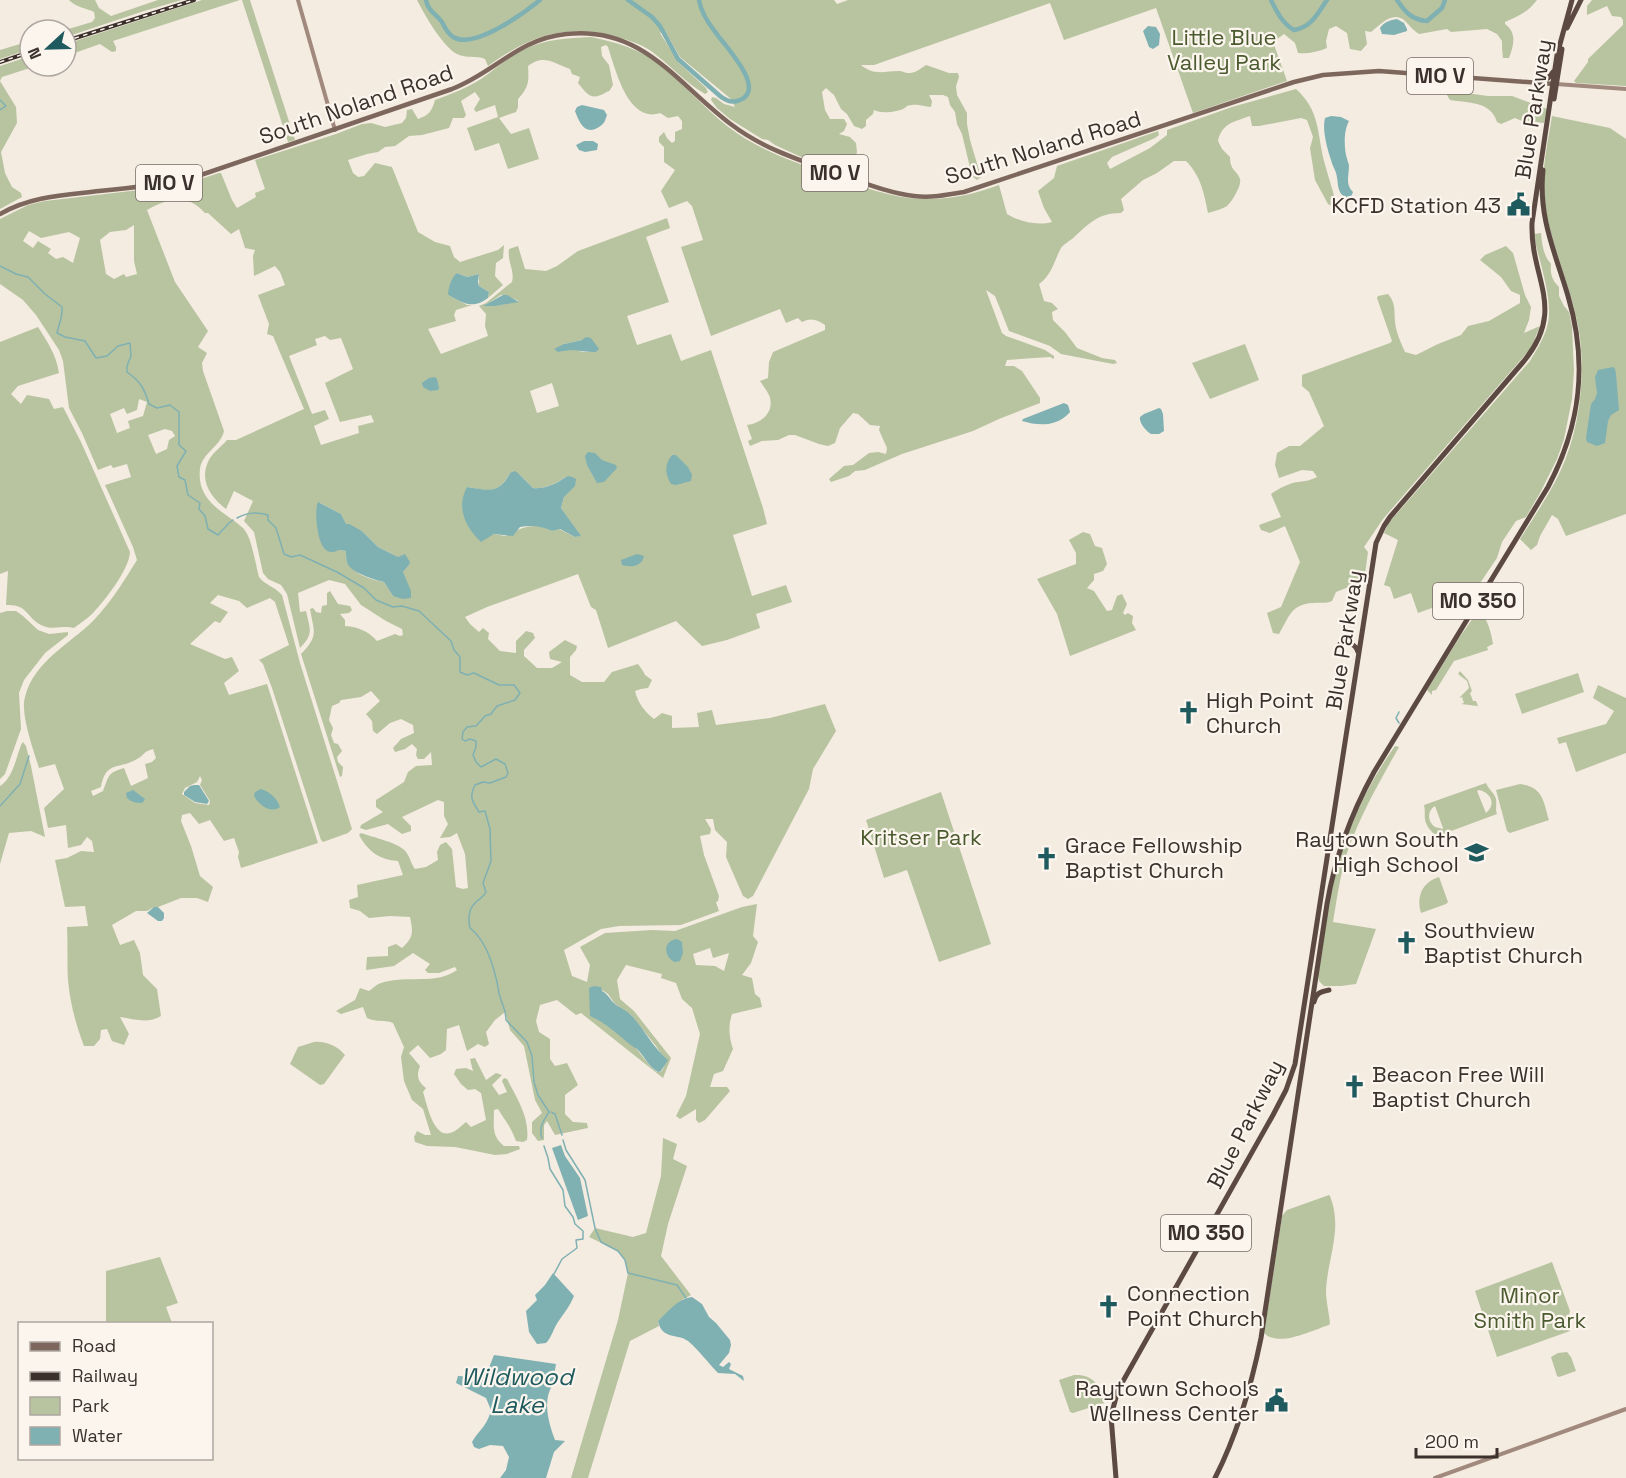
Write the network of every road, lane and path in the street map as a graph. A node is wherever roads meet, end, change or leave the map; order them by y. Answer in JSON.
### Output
{"nodes":[{"id":1,"x":298,"y":0,"type":"edge"},
{"id":2,"x":1572,"y":0,"type":"edge"},
{"id":3,"x":1581,"y":0,"type":"edge"},
{"id":4,"x":1554,"y":70,"type":"junction"},
{"id":5,"x":1539,"y":83,"type":"junction"},
{"id":6,"x":1554,"y":84,"type":"junction"},
{"id":7,"x":1626,"y":89,"type":"edge"},
{"id":8,"x":335,"y":130,"type":"junction"},
{"id":9,"x":0,"y":214,"type":"edge"},
{"id":10,"x":1340,"y":644,"type":"dead end"},
{"id":11,"x":1359,"y":655,"type":"junction"},
{"id":12,"x":1315,"y":977,"type":"junction"},
{"id":13,"x":1309,"y":1018,"type":"junction"},
{"id":14,"x":1626,"y":1409,"type":"edge"},
{"id":15,"x":1116,"y":1478,"type":"edge"},
{"id":16,"x":1215,"y":1478,"type":"edge"},
{"id":17,"x":1435,"y":1478,"type":"edge"}],
"edges":[{"from":1,"to":8,"type":"main road"},
{"from":2,"to":4,"type":"highway","name":"Blue Parkway","number":"MO 350"},
{"from":3,"to":6,"type":"highway","name":"Blue Parkway","number":"MO 350"},
{"from":4,"to":5,"type":"highway"},
{"from":4,"to":6,"type":"highway","name":"Blue Parkway","number":"MO 350"},
{"from":5,"to":6,"type":"main road","name":"South Noland Road","number":"MO V"},
{"from":5,"to":8,"type":"main road","name":"South Noland Road","number":"MO V"},
{"from":6,"to":7,"type":"main road","name":"South Noland Road"},
{"from":6,"to":11,"type":"highway","name":"Blue Parkway","number":"MO 350"},
{"from":6,"to":12,"type":"highway","name":"Blue Parkway","number":"MO 350"},
{"from":8,"to":9,"type":"main road","name":"South Noland Road","number":"MO V"},
{"from":10,"to":11,"type":"highway"},
{"from":11,"to":15,"type":"highway","name":"Blue Parkway","number":"MO 350"},
{"from":12,"to":13,"type":"highway","name":"Blue Parkway","number":"MO 350"},
{"from":12,"to":13,"type":"highway"},
{"from":13,"to":16,"type":"highway","name":"Blue Parkway","number":"MO 350"},
{"from":14,"to":17,"type":"main road"}]}
